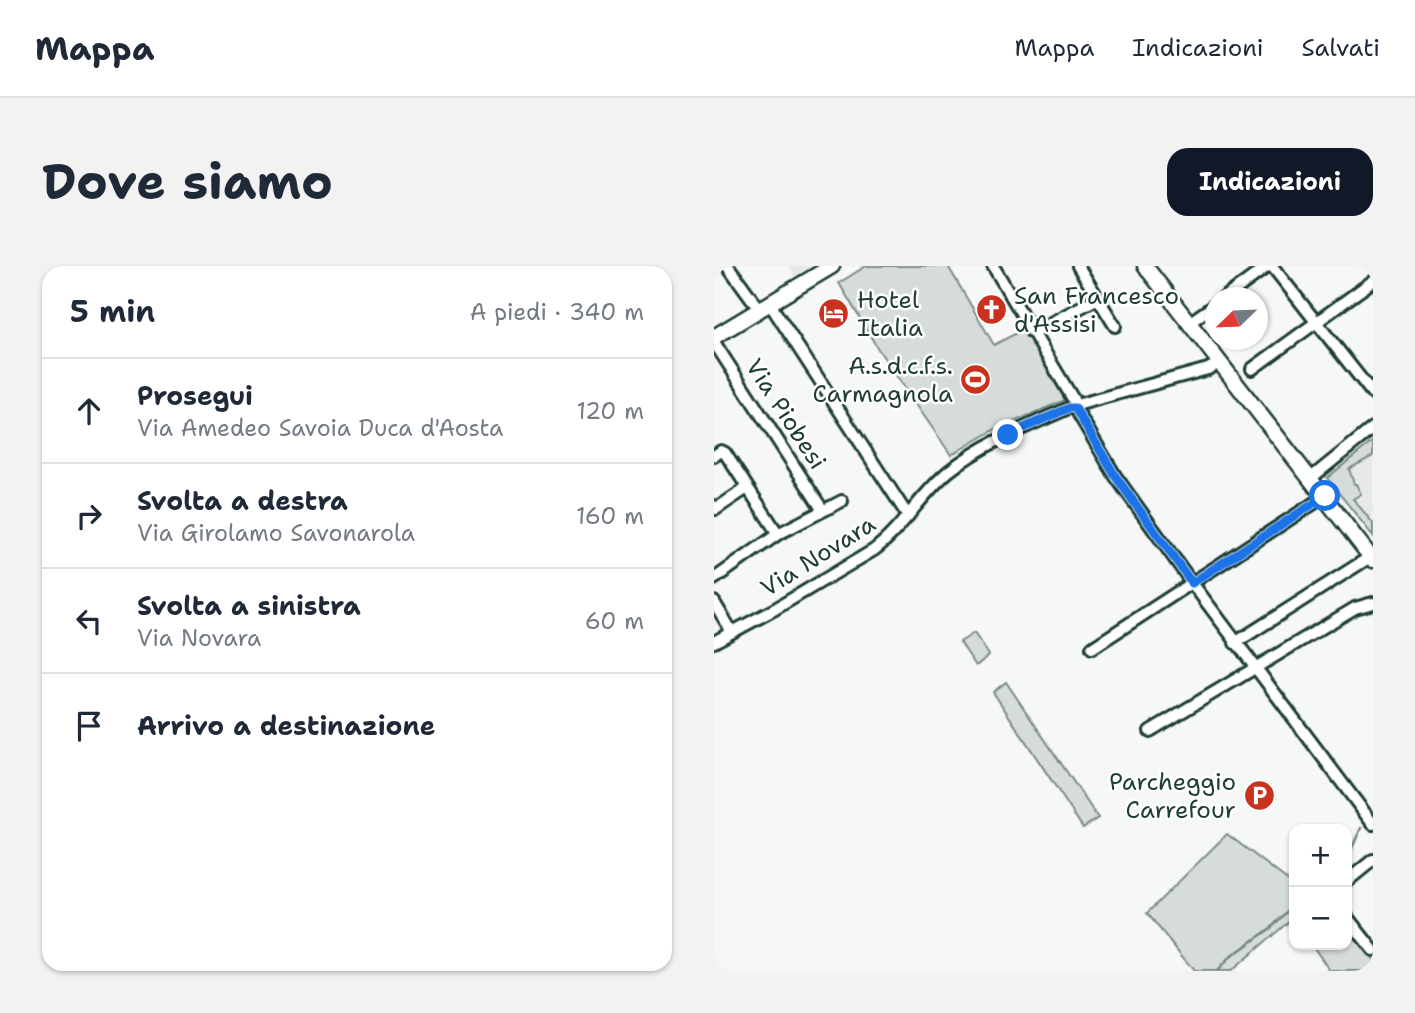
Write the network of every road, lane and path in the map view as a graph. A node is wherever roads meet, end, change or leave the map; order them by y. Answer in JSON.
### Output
{"nodes":[{"id":1,"x":729,"y":266,"type":"edge"},
{"id":2,"x":832,"y":266,"type":"edge"},
{"id":3,"x":993,"y":266,"type":"edge"},
{"id":4,"x":1078,"y":266,"type":"edge"},
{"id":5,"x":1145,"y":266,"type":"edge"},
{"id":6,"x":1270,"y":266,"type":"edge"},
{"id":7,"x":1373,"y":281,"type":"edge"},
{"id":8,"x":1240,"y":287,"type":"edge"},
{"id":9,"x":1098,"y":298,"type":"junction"},
{"id":10,"x":765,"y":307,"type":"junction"},
{"id":11,"x":1205,"y":311,"type":"edge"},
{"id":12,"x":1189,"y":323,"type":"junction"},
{"id":13,"x":1317,"y":323,"type":"junction"},
{"id":14,"x":1115,"y":326,"type":"dead end"},
{"id":15,"x":1032,"y":333,"type":"junction"},
{"id":16,"x":714,"y":339,"type":"edge"},
{"id":17,"x":1220,"y":363,"type":"junction"},
{"id":18,"x":1252,"y":369,"type":"dead end"},
{"id":19,"x":1373,"y":394,"type":"edge"},
{"id":20,"x":1075,"y":408,"type":"junction"},
{"id":21,"x":1373,"y":428,"type":"edge"},
{"id":22,"x":714,"y":456,"type":"edge"},
{"id":23,"x":1311,"y":478,"type":"junction"},
{"id":24,"x":747,"y":488,"type":"junction"},
{"id":25,"x":1325,"y":496,"type":"junction"},
{"id":26,"x":842,"y":501,"type":"dead end"},
{"id":27,"x":715,"y":508,"type":"edge"},
{"id":28,"x":822,"y":509,"type":"junction"},
{"id":29,"x":908,"y":516,"type":"junction"},
{"id":30,"x":778,"y":534,"type":"junction"},
{"id":31,"x":1372,"y":558,"type":"edge"},
{"id":32,"x":714,"y":579,"type":"edge"},
{"id":33,"x":1192,"y":583,"type":"junction"},
{"id":34,"x":714,"y":602,"type":"edge"},
{"id":35,"x":1373,"y":603,"type":"edge"},
{"id":36,"x":714,"y":627,"type":"edge"},
{"id":37,"x":733,"y":632,"type":"junction"},
{"id":38,"x":718,"y":640,"type":"edge"},
{"id":39,"x":1235,"y":643,"type":"junction"},
{"id":40,"x":1092,"y":648,"type":"dead end"},
{"id":41,"x":1255,"y":669,"type":"junction"},
{"id":42,"x":1150,"y":731,"type":"dead end"},
{"id":43,"x":1373,"y":824,"type":"edge"},
{"id":44,"x":1373,"y":860,"type":"edge"},
{"id":45,"x":1352,"y":877,"type":"edge"},
{"id":46,"x":1352,"y":923,"type":"edge"},
{"id":47,"x":1373,"y":950,"type":"edge"}],
"edges":[{"from":1,"to":10,"type":"street"},
{"from":2,"to":10,"type":"main road"},
{"from":3,"to":15,"type":"street"},
{"from":4,"to":9,"type":"street"},
{"from":5,"to":12,"type":"main road"},
{"from":6,"to":8,"type":"street"},
{"from":6,"to":13,"type":"street"},
{"from":7,"to":13,"type":"street"},
{"from":9,"to":14,"type":"street"},
{"from":9,"to":15,"type":"street"},
{"from":10,"to":16,"type":"main road"},
{"from":10,"to":29,"type":"street"},
{"from":11,"to":12,"type":"street"},
{"from":12,"to":17,"type":"main road"},
{"from":13,"to":18,"type":"street"},
{"from":13,"to":19,"type":"street"},
{"from":15,"to":20,"type":"street"},
{"from":16,"to":28,"type":"street","name":"Via Piobesi"},
{"from":17,"to":20,"type":"street","name":"Via Novara"},
{"from":17,"to":23,"type":"main road"},
{"from":20,"to":29,"type":"street","name":"Via Novara"},
{"from":20,"to":33,"type":"street"},
{"from":21,"to":23,"type":"street"},
{"from":22,"to":24,"type":"street"},
{"from":23,"to":25,"type":"main road"},
{"from":24,"to":27,"type":"street"},
{"from":24,"to":30,"type":"street"},
{"from":25,"to":31,"type":"main road"},
{"from":25,"to":33,"type":"street"},
{"from":26,"to":28,"type":"street"},
{"from":28,"to":30,"type":"street"},
{"from":29,"to":37,"type":"street","name":"Via Novara"},
{"from":30,"to":32,"type":"street"},
{"from":31,"to":39,"type":"street"},
{"from":33,"to":39,"type":"street"},
{"from":33,"to":40,"type":"street"},
{"from":34,"to":37,"type":"street"},
{"from":35,"to":41,"type":"street"},
{"from":36,"to":38,"type":"street"},
{"from":37,"to":38,"type":"street","name":"Via Novara"},
{"from":39,"to":41,"type":"street"},
{"from":41,"to":42,"type":"street"},
{"from":41,"to":43,"type":"street"},
{"from":44,"to":45,"type":"street"},
{"from":46,"to":47,"type":"street"}]}
